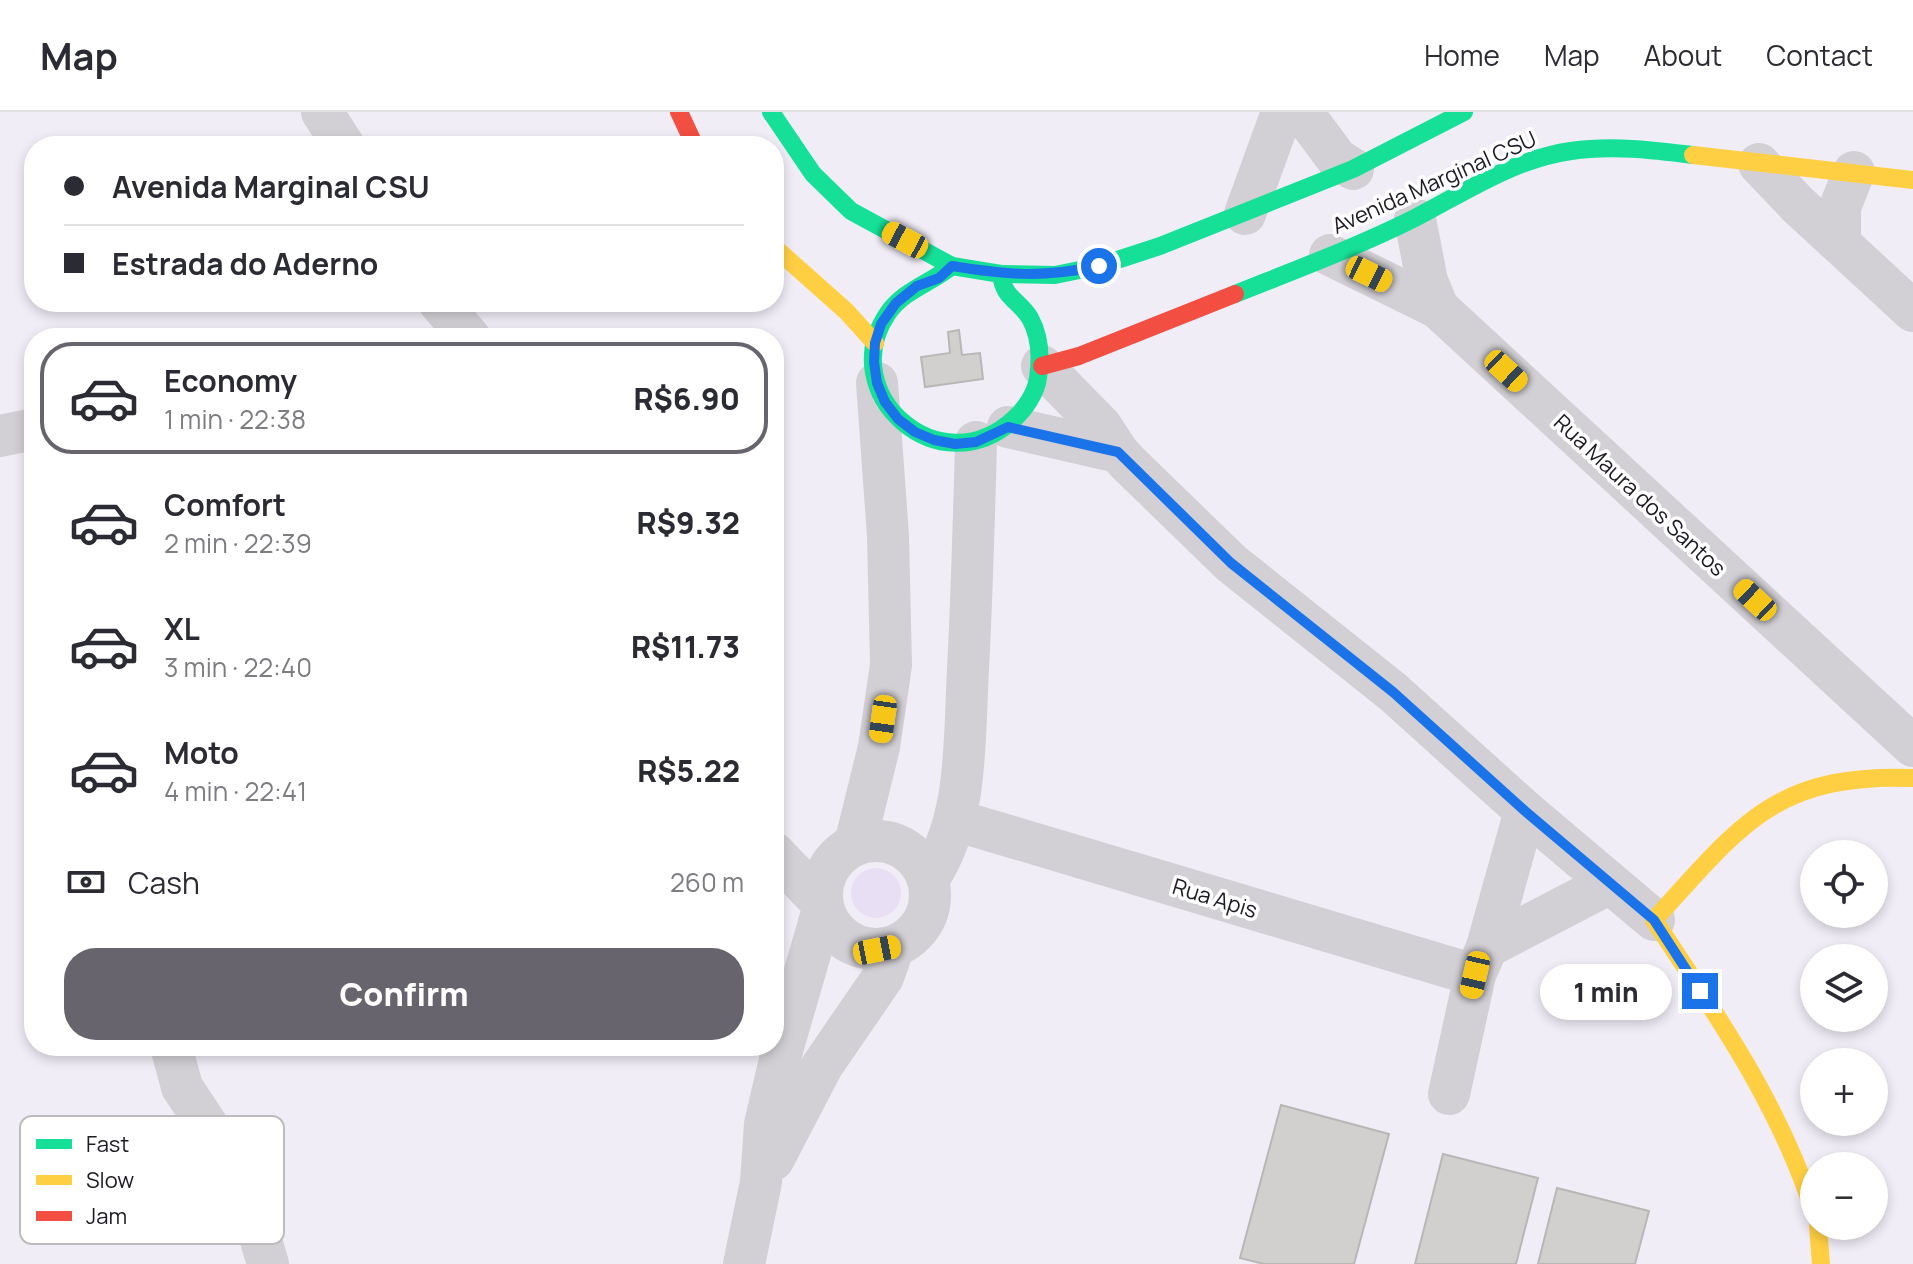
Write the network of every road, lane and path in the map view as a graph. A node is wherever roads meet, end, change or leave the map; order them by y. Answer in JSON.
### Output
{"nodes":[{"id":1,"x":322,"y":112,"type":"edge"},
{"id":2,"x":679,"y":112,"type":"edge"},
{"id":3,"x":771,"y":112,"type":"edge"},
{"id":4,"x":1282,"y":112,"type":"edge"},
{"id":5,"x":1302,"y":112,"type":"edge"},
{"id":6,"x":1464,"y":112,"type":"edge"},
{"id":7,"x":338,"y":136,"type":"edge"},
{"id":8,"x":690,"y":136,"type":"edge"},
{"id":9,"x":1759,"y":164,"type":"junction"},
{"id":10,"x":1353,"y":169,"type":"junction"},
{"id":11,"x":1854,"y":172,"type":"junction"},
{"id":12,"x":1913,"y":180,"type":"edge"},
{"id":13,"x":1245,"y":214,"type":"junction"},
{"id":14,"x":1415,"y":219,"type":"junction"},
{"id":15,"x":1840,"y":243,"type":"junction"},
{"id":16,"x":1330,"y":255,"type":"junction"},
{"id":17,"x":784,"y":256,"type":"edge"},
{"id":18,"x":952,"y":266,"type":"junction"},
{"id":19,"x":1001,"y":274,"type":"junction"},
{"id":20,"x":1438,"y":308,"type":"junction"},
{"id":21,"x":1913,"y":311,"type":"edge"},
{"id":22,"x":448,"y":312,"type":"edge"},
{"id":23,"x":461,"y":328,"type":"edge"},
{"id":24,"x":876,"y":363,"type":"junction"},
{"id":25,"x":1042,"y":366,"type":"junction"},
{"id":26,"x":24,"y":431,"type":"edge"},
{"id":27,"x":992,"y":434,"type":"junction"},
{"id":28,"x":0,"y":436,"type":"edge"},
{"id":29,"x":1118,"y":452,"type":"junction"},
{"id":30,"x":1913,"y":746,"type":"edge"},
{"id":31,"x":1913,"y":778,"type":"edge"},
{"id":32,"x":1525,"y":811,"type":"junction"},
{"id":33,"x":955,"y":820,"type":"junction"},
{"id":34,"x":849,"y":848,"type":"junction"},
{"id":35,"x":784,"y":855,"type":"edge"},
{"id":36,"x":784,"y":862,"type":"edge"},
{"id":37,"x":929,"y":878,"type":"junction"},
{"id":38,"x":1610,"y":883,"type":"junction"},
{"id":39,"x":823,"y":906,"type":"junction"},
{"id":40,"x":1654,"y":920,"type":"junction"},
{"id":41,"x":894,"y":946,"type":"junction"},
{"id":42,"x":1481,"y":961,"type":"junction"},
{"id":43,"x":784,"y":1043,"type":"edge"},
{"id":44,"x":174,"y":1056,"type":"edge"},
{"id":45,"x":781,"y":1056,"type":"edge"},
{"id":46,"x":1449,"y":1094,"type":"dead end"},
{"id":47,"x":201,"y":1116,"type":"edge"},
{"id":48,"x":1800,"y":1169,"type":"edge"},
{"id":49,"x":761,"y":1182,"type":"junction"},
{"id":50,"x":1819,"y":1240,"type":"edge"},
{"id":51,"x":262,"y":1244,"type":"edge"},
{"id":52,"x":268,"y":1264,"type":"edge"},
{"id":53,"x":744,"y":1264,"type":"edge"},
{"id":54,"x":1821,"y":1264,"type":"edge"}],
"edges":[{"from":1,"to":7,"type":"street"},
{"from":2,"to":8,"type":"main road"},
{"from":3,"to":18,"type":"main road"},
{"from":4,"to":13,"type":"street"},
{"from":5,"to":10,"type":"street"},
{"from":6,"to":10,"type":"main road","name":"Avenida Marginal CSU"},
{"from":9,"to":11,"type":"main road","name":"Avenida Marginal CSU"},
{"from":9,"to":14,"type":"main road","name":"Avenida Marginal CSU"},
{"from":9,"to":15,"type":"street"},
{"from":10,"to":13,"type":"main road","name":"Avenida Marginal CSU"},
{"from":11,"to":12,"type":"main road","name":"Avenida Marginal CSU"},
{"from":11,"to":15,"type":"street"},
{"from":13,"to":19,"type":"main road","name":"Avenida Marginal CSU"},
{"from":14,"to":16,"type":"main road","name":"Avenida Marginal CSU"},
{"from":14,"to":20,"type":"street"},
{"from":15,"to":21,"type":"street"},
{"from":16,"to":20,"type":"street"},
{"from":16,"to":25,"type":"main road","name":"Avenida Marginal CSU"},
{"from":17,"to":24,"type":"main road"},
{"from":18,"to":19,"type":"main road"},
{"from":18,"to":24,"type":"main road"},
{"from":19,"to":25,"type":"main road"},
{"from":20,"to":30,"type":"street","name":"Rua Maura dos Santos"},
{"from":22,"to":23,"type":"street"},
{"from":24,"to":27,"type":"main road"},
{"from":24,"to":34,"type":"street"},
{"from":25,"to":27,"type":"main road"},
{"from":25,"to":29,"type":"street"},
{"from":26,"to":28,"type":"street"},
{"from":27,"to":29,"type":"street"},
{"from":27,"to":33,"type":"street"},
{"from":29,"to":32,"type":"street"},
{"from":31,"to":40,"type":"main road"},
{"from":32,"to":38,"type":"street"},
{"from":32,"to":42,"type":"street"},
{"from":33,"to":37,"type":"street"},
{"from":33,"to":42,"type":"street","name":"Rua Apis"},
{"from":34,"to":35,"type":"street"},
{"from":34,"to":37,"type":"street"},
{"from":34,"to":39,"type":"street"},
{"from":36,"to":39,"type":"street"},
{"from":37,"to":41,"type":"street"},
{"from":38,"to":40,"type":"street"},
{"from":38,"to":42,"type":"street"},
{"from":39,"to":41,"type":"street"},
{"from":39,"to":43,"type":"street"},
{"from":40,"to":48,"type":"main road"},
{"from":41,"to":49,"type":"street"},
{"from":42,"to":46,"type":"street"},
{"from":44,"to":47,"type":"street"},
{"from":45,"to":49,"type":"street"},
{"from":49,"to":53,"type":"street"},
{"from":50,"to":54,"type":"main road"},
{"from":51,"to":52,"type":"street"}]}
